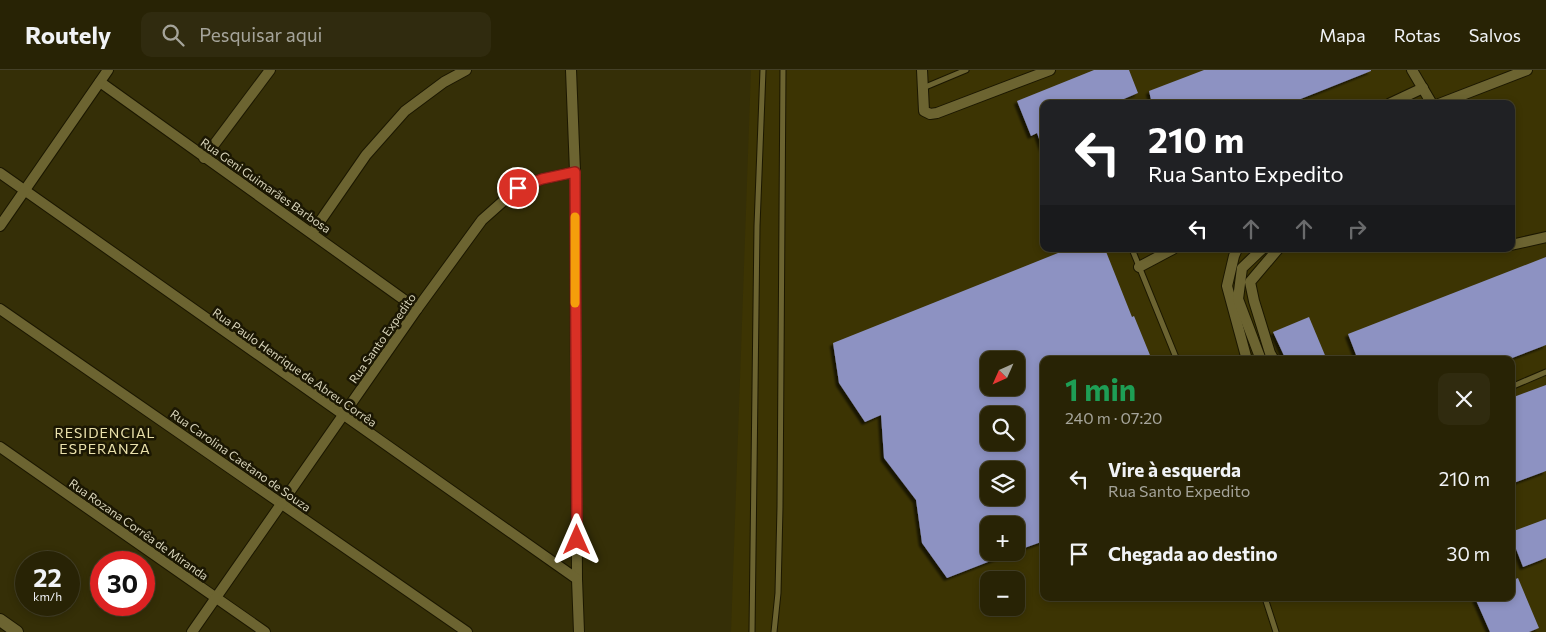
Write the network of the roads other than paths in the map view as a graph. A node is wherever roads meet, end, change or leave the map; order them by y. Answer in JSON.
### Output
{"nodes":[{"id":1,"x":108,"y":70,"type":"edge"},
{"id":2,"x":270,"y":70,"type":"edge"},
{"id":3,"x":466,"y":70,"type":"edge"},
{"id":4,"x":571,"y":70,"type":"edge"},
{"id":5,"x":763,"y":70,"type":"edge"},
{"id":6,"x":783,"y":70,"type":"edge"},
{"id":7,"x":922,"y":70,"type":"edge"},
{"id":8,"x":966,"y":70,"type":"edge"},
{"id":9,"x":1050,"y":70,"type":"edge"},
{"id":10,"x":1412,"y":70,"type":"edge"},
{"id":11,"x":1527,"y":70,"type":"edge"},
{"id":12,"x":100,"y":82,"type":"junction"},
{"id":13,"x":923,"y":88,"type":"junction"},
{"id":14,"x":1423,"y":88,"type":"junction"},
{"id":15,"x":1398,"y":100,"type":"edge"},
{"id":16,"x":1430,"y":100,"type":"edge"},
{"id":17,"x":1449,"y":100,"type":"edge"},
{"id":18,"x":204,"y":158,"type":"junction"},
{"id":19,"x":575,"y":172,"type":"junction"},
{"id":20,"x":0,"y":173,"type":"edge"},
{"id":21,"x":24,"y":191,"type":"junction"},
{"id":22,"x":0,"y":226,"type":"edge"},
{"id":23,"x":312,"y":233,"type":"junction"},
{"id":24,"x":1546,"y":237,"type":"edge"},
{"id":25,"x":1515,"y":244,"type":"edge"},
{"id":26,"x":1133,"y":252,"type":"edge"},
{"id":27,"x":1168,"y":252,"type":"edge"},
{"id":28,"x":1236,"y":252,"type":"edge"},
{"id":29,"x":1259,"y":252,"type":"edge"},
{"id":30,"x":1275,"y":252,"type":"edge"},
{"id":31,"x":1140,"y":267,"type":"junction"},
{"id":32,"x":0,"y":309,"type":"edge"},
{"id":33,"x":417,"y":309,"type":"junction"},
{"id":34,"x":1175,"y":356,"type":"edge"},
{"id":35,"x":1246,"y":356,"type":"edge"},
{"id":36,"x":1259,"y":356,"type":"edge"},
{"id":37,"x":1272,"y":356,"type":"edge"},
{"id":38,"x":1546,"y":372,"type":"edge"},
{"id":39,"x":1515,"y":385,"type":"edge"},
{"id":40,"x":343,"y":416,"type":"junction"},
{"id":41,"x":0,"y":447,"type":"edge"},
{"id":42,"x":282,"y":503,"type":"junction"},
{"id":43,"x":577,"y":579,"type":"junction"},
{"id":44,"x":215,"y":598,"type":"junction"},
{"id":45,"x":1267,"y":601,"type":"edge"},
{"id":46,"x":0,"y":620,"type":"edge"},
{"id":47,"x":17,"y":632,"type":"edge"},
{"id":48,"x":192,"y":632,"type":"edge"},
{"id":49,"x":265,"y":632,"type":"edge"},
{"id":50,"x":467,"y":632,"type":"edge"},
{"id":51,"x":579,"y":632,"type":"edge"},
{"id":52,"x":752,"y":632,"type":"edge"},
{"id":53,"x":774,"y":632,"type":"edge"},
{"id":54,"x":1276,"y":632,"type":"edge"}],
"edges":[{"from":1,"to":12,"type":"street"},
{"from":2,"to":18,"type":"street"},
{"from":3,"to":23,"type":"street"},
{"from":4,"to":19,"type":"street"},
{"from":5,"to":52,"type":"lane"},
{"from":6,"to":53,"type":"lane"},
{"from":7,"to":13,"type":"street"},
{"from":8,"to":13,"type":"lane"},
{"from":9,"to":13,"type":"street"},
{"from":10,"to":14,"type":"street"},
{"from":11,"to":17,"type":"street"},
{"from":12,"to":18,"type":"street","name":"Rua Geni Guimarães Barbosa"},
{"from":12,"to":21,"type":"street"},
{"from":14,"to":15,"type":"street"},
{"from":14,"to":16,"type":"street"},
{"from":18,"to":23,"type":"street","name":"Rua Geni Guimarães Barbosa"},
{"from":19,"to":33,"type":"street","name":"Rua Santo Expedito"},
{"from":19,"to":43,"type":"street"},
{"from":20,"to":21,"type":"street","name":"Rua Paulo Henrique de Abreu Corrêa"},
{"from":21,"to":22,"type":"street"},
{"from":21,"to":40,"type":"street","name":"Rua Paulo Henrique de Abreu Corrêa"},
{"from":23,"to":33,"type":"street","name":"Rua Geni Guimarães Barbosa"},
{"from":24,"to":25,"type":"street"},
{"from":26,"to":31,"type":"lane"},
{"from":27,"to":31,"type":"street"},
{"from":28,"to":35,"type":"street"},
{"from":29,"to":36,"type":"street"},
{"from":30,"to":37,"type":"street"},
{"from":31,"to":34,"type":"lane"},
{"from":32,"to":42,"type":"street","name":"Rua Carolina Caetano de Souza"},
{"from":33,"to":40,"type":"street","name":"Rua Santo Expedito"},
{"from":38,"to":39,"type":"lane"},
{"from":40,"to":42,"type":"street","name":"Rua Santo Expedito"},
{"from":40,"to":43,"type":"street","name":"Rua Paulo Henrique de Abreu Corrêa"},
{"from":41,"to":44,"type":"street","name":"Rua Rozana Corrêa de Miranda"},
{"from":42,"to":44,"type":"street","name":"Rua Santo Expedito"},
{"from":42,"to":50,"type":"street","name":"Rua Carolina Caetano de Souza"},
{"from":43,"to":51,"type":"street"},
{"from":44,"to":48,"type":"street","name":"Rua Santo Expedito"},
{"from":44,"to":49,"type":"street","name":"Rua Rozana Corrêa de Miranda"},
{"from":45,"to":54,"type":"lane"},
{"from":46,"to":47,"type":"street"}]}
